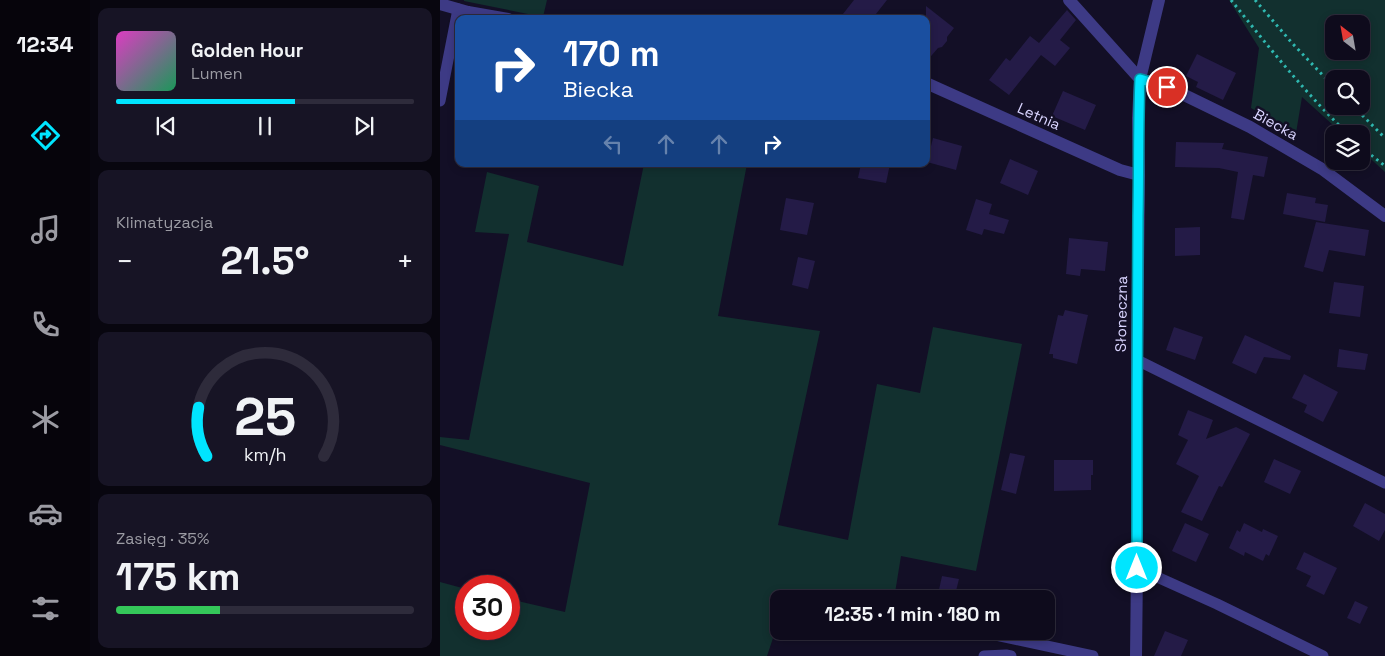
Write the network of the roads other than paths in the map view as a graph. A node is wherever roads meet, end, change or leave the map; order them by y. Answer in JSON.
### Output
{"nodes":[{"id":1,"x":1069,"y":0,"type":"edge"},
{"id":2,"x":1160,"y":0,"type":"edge"},
{"id":3,"x":440,"y":4,"type":"edge"},
{"id":4,"x":458,"y":9,"type":"junction"},
{"id":5,"x":457,"y":15,"type":"edge"},
{"id":6,"x":488,"y":15,"type":"edge"},
{"id":7,"x":455,"y":24,"type":"edge"},
{"id":8,"x":1140,"y":79,"type":"junction"},
{"id":9,"x":930,"y":85,"type":"edge"},
{"id":10,"x":440,"y":100,"type":"edge"},
{"id":11,"x":1139,"y":175,"type":"junction"},
{"id":12,"x":1385,"y":216,"type":"edge"},
{"id":13,"x":1136,"y":360,"type":"junction"},
{"id":14,"x":1385,"y":483,"type":"edge"},
{"id":15,"x":1137,"y":568,"type":"junction"},
{"id":16,"x":1019,"y":640,"type":"edge"},
{"id":17,"x":984,"y":656,"type":"edge"},
{"id":18,"x":1011,"y":656,"type":"edge"},
{"id":19,"x":1093,"y":656,"type":"edge"},
{"id":20,"x":1136,"y":656,"type":"edge"},
{"id":21,"x":1322,"y":656,"type":"edge"}],
"edges":[{"from":1,"to":8,"type":"street"},
{"from":2,"to":8,"type":"street","name":"Słoneczna"},
{"from":3,"to":4,"type":"street"},
{"from":4,"to":5,"type":"lane"},
{"from":4,"to":6,"type":"street"},
{"from":7,"to":10,"type":"lane"},
{"from":8,"to":11,"type":"street","name":"Słoneczna"},
{"from":8,"to":12,"type":"street","name":"Biecka"},
{"from":9,"to":11,"type":"street","name":"Letnia"},
{"from":11,"to":13,"type":"street","name":"Słoneczna"},
{"from":13,"to":14,"type":"lane"},
{"from":13,"to":15,"type":"street","name":"Słoneczna"},
{"from":15,"to":20,"type":"street","name":"Słoneczna"},
{"from":15,"to":21,"type":"lane"},
{"from":16,"to":19,"type":"lane"},
{"from":17,"to":18,"type":"lane"}]}
